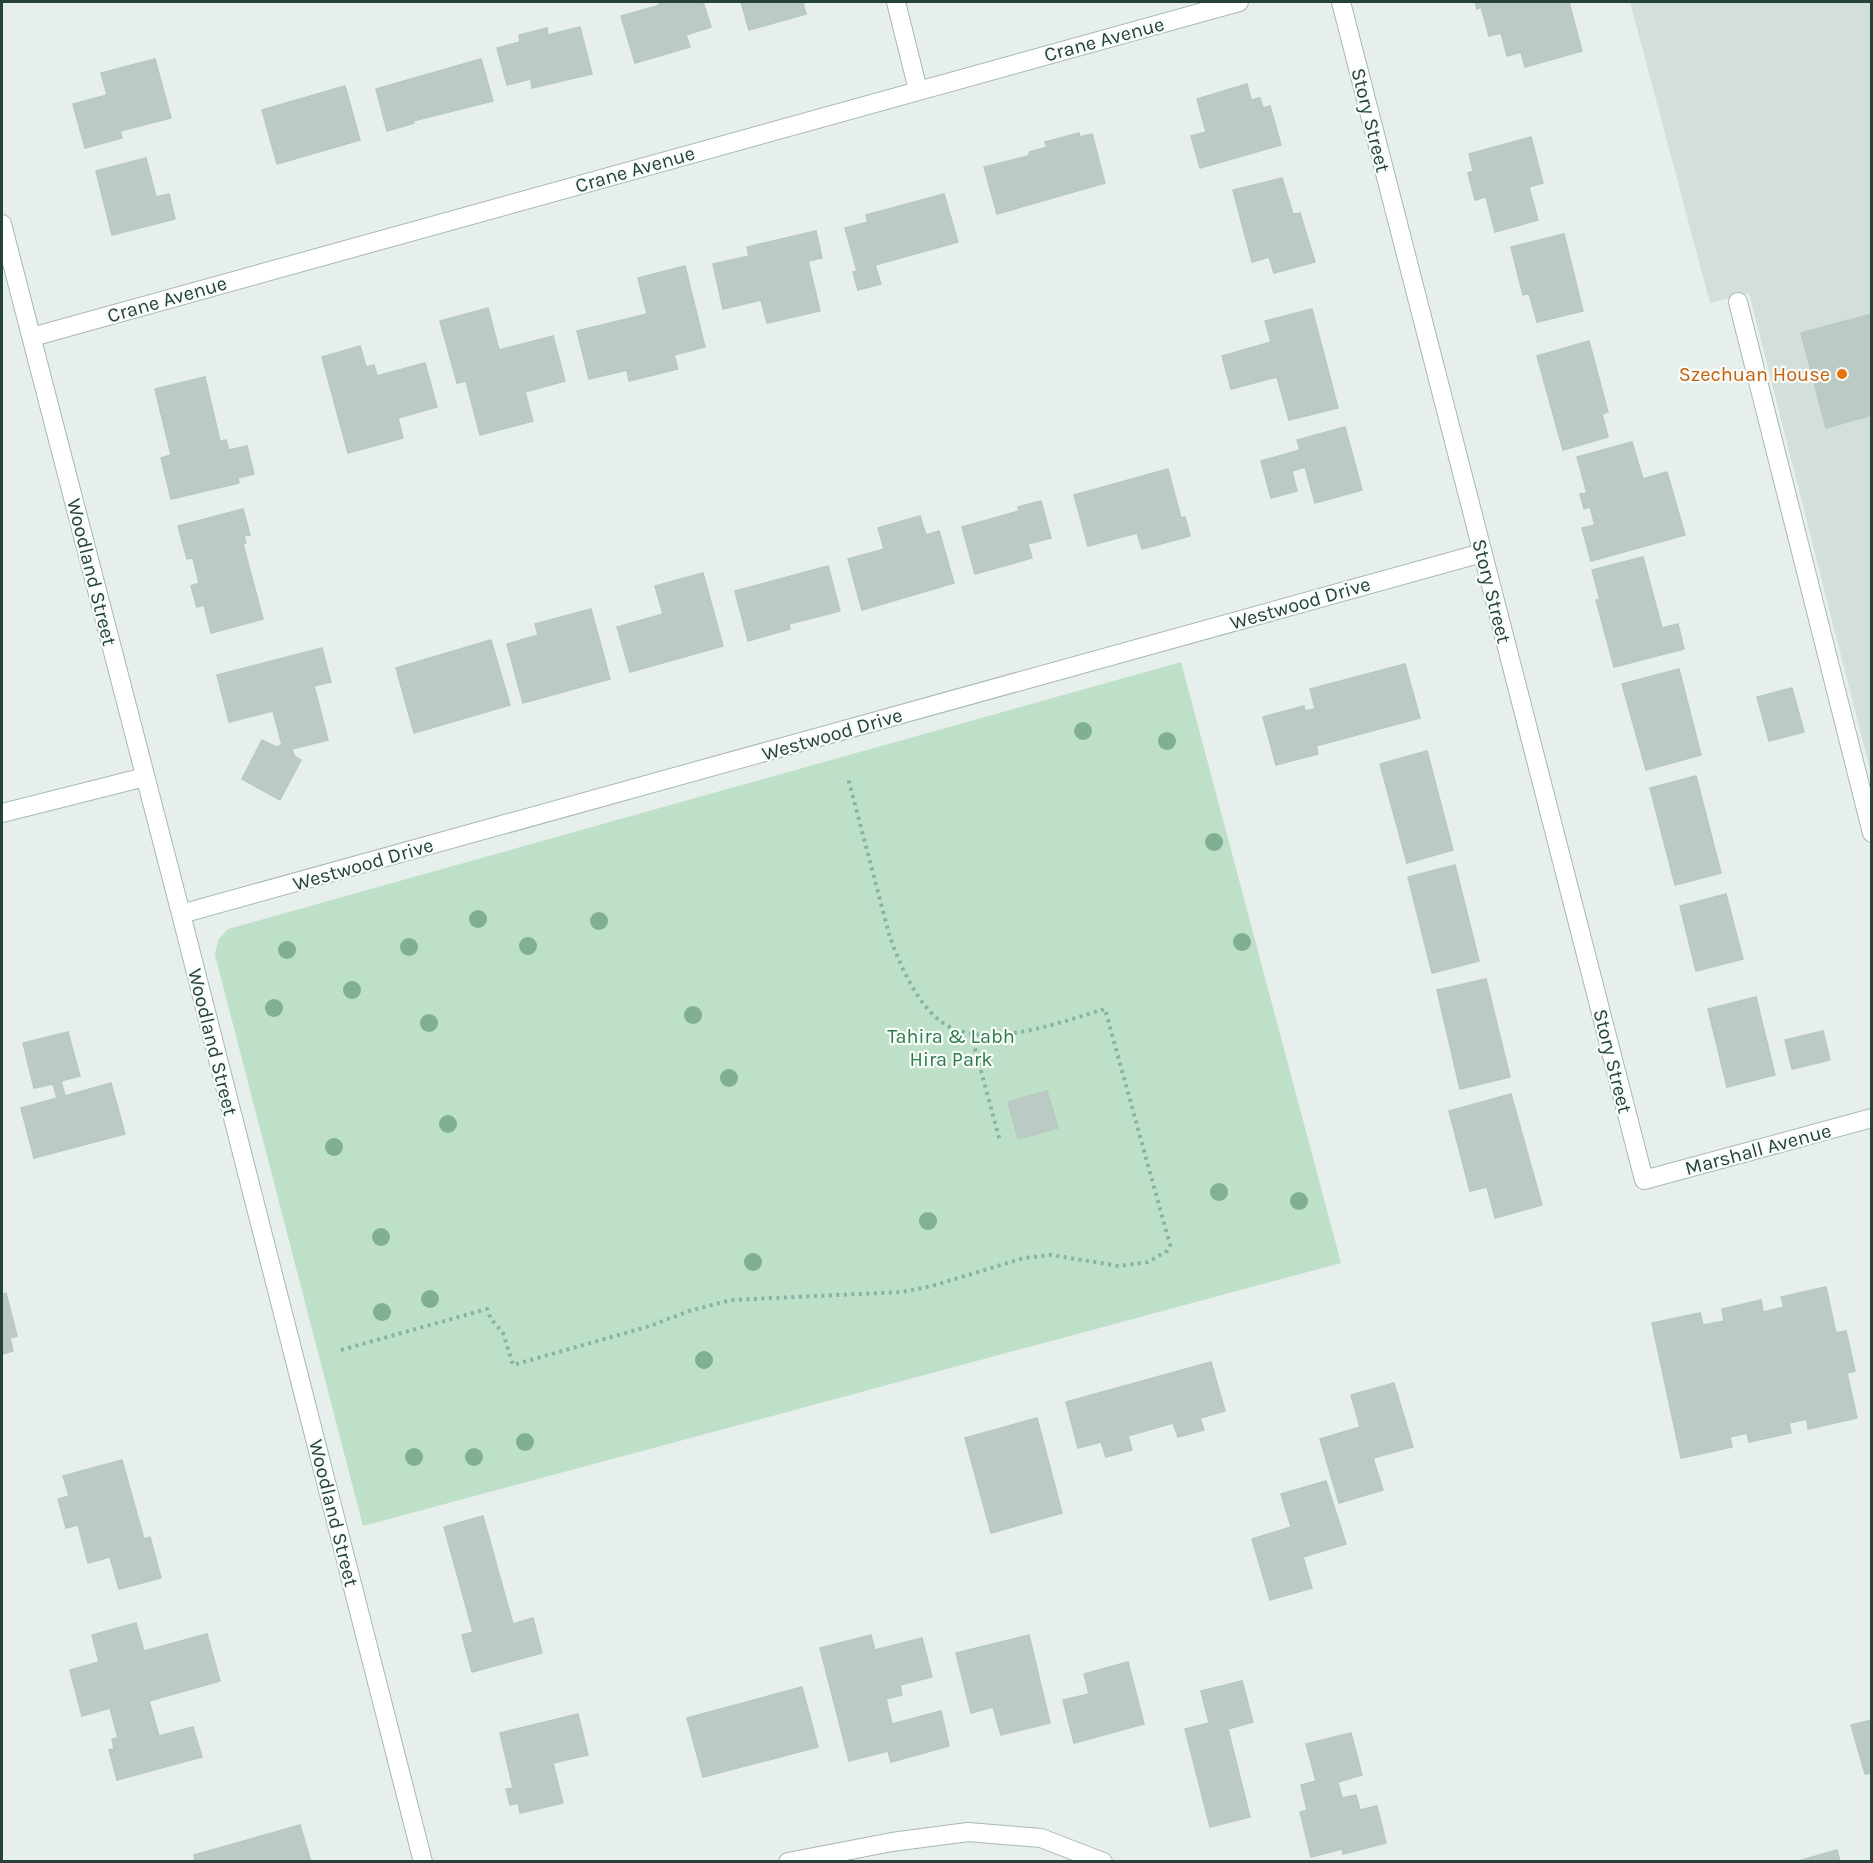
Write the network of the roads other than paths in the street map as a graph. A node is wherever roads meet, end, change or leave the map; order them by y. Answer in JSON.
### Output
{"nodes":[{"id":1,"x":896,"y":2,"type":"edge"},
{"id":2,"x":1239,"y":2,"type":"edge"},
{"id":3,"x":1341,"y":2,"type":"edge"},
{"id":4,"x":918,"y":90,"type":"junction"},
{"id":5,"x":2,"y":227,"type":"edge"},
{"id":6,"x":1738,"y":302,"type":"dead end"},
{"id":7,"x":32,"y":337,"type":"junction"},
{"id":8,"x":1482,"y":553,"type":"junction"},
{"id":9,"x":145,"y":777,"type":"junction"},
{"id":10,"x":2,"y":813,"type":"edge"},
{"id":11,"x":1872,"y":833,"type":"edge"},
{"id":12,"x":182,"y":914,"type":"junction"},
{"id":13,"x":1872,"y":1118,"type":"edge"},
{"id":14,"x":1644,"y":1180,"type":"joint"},
{"id":15,"x":423,"y":1862,"type":"edge"},
{"id":16,"x":788,"y":1862,"type":"edge"},
{"id":17,"x":1103,"y":1862,"type":"edge"}],
"edges":[{"from":1,"to":4,"type":"street"},
{"from":2,"to":4,"type":"street","name":"Crane Avenue"},
{"from":3,"to":8,"type":"street","name":"Story Street"},
{"from":4,"to":7,"type":"street","name":"Crane Avenue"},
{"from":5,"to":7,"type":"street","name":"Woodland Street"},
{"from":6,"to":11,"type":"street"},
{"from":7,"to":9,"type":"street","name":"Woodland Street"},
{"from":8,"to":12,"type":"street","name":"Westwood Drive"},
{"from":8,"to":14,"type":"street","name":"Story Street"},
{"from":9,"to":10,"type":"street"},
{"from":9,"to":12,"type":"street","name":"Woodland Street"},
{"from":12,"to":15,"type":"street","name":"Woodland Street"},
{"from":13,"to":14,"type":"street","name":"Marshall Avenue"},
{"from":16,"to":17,"type":"street"}]}
